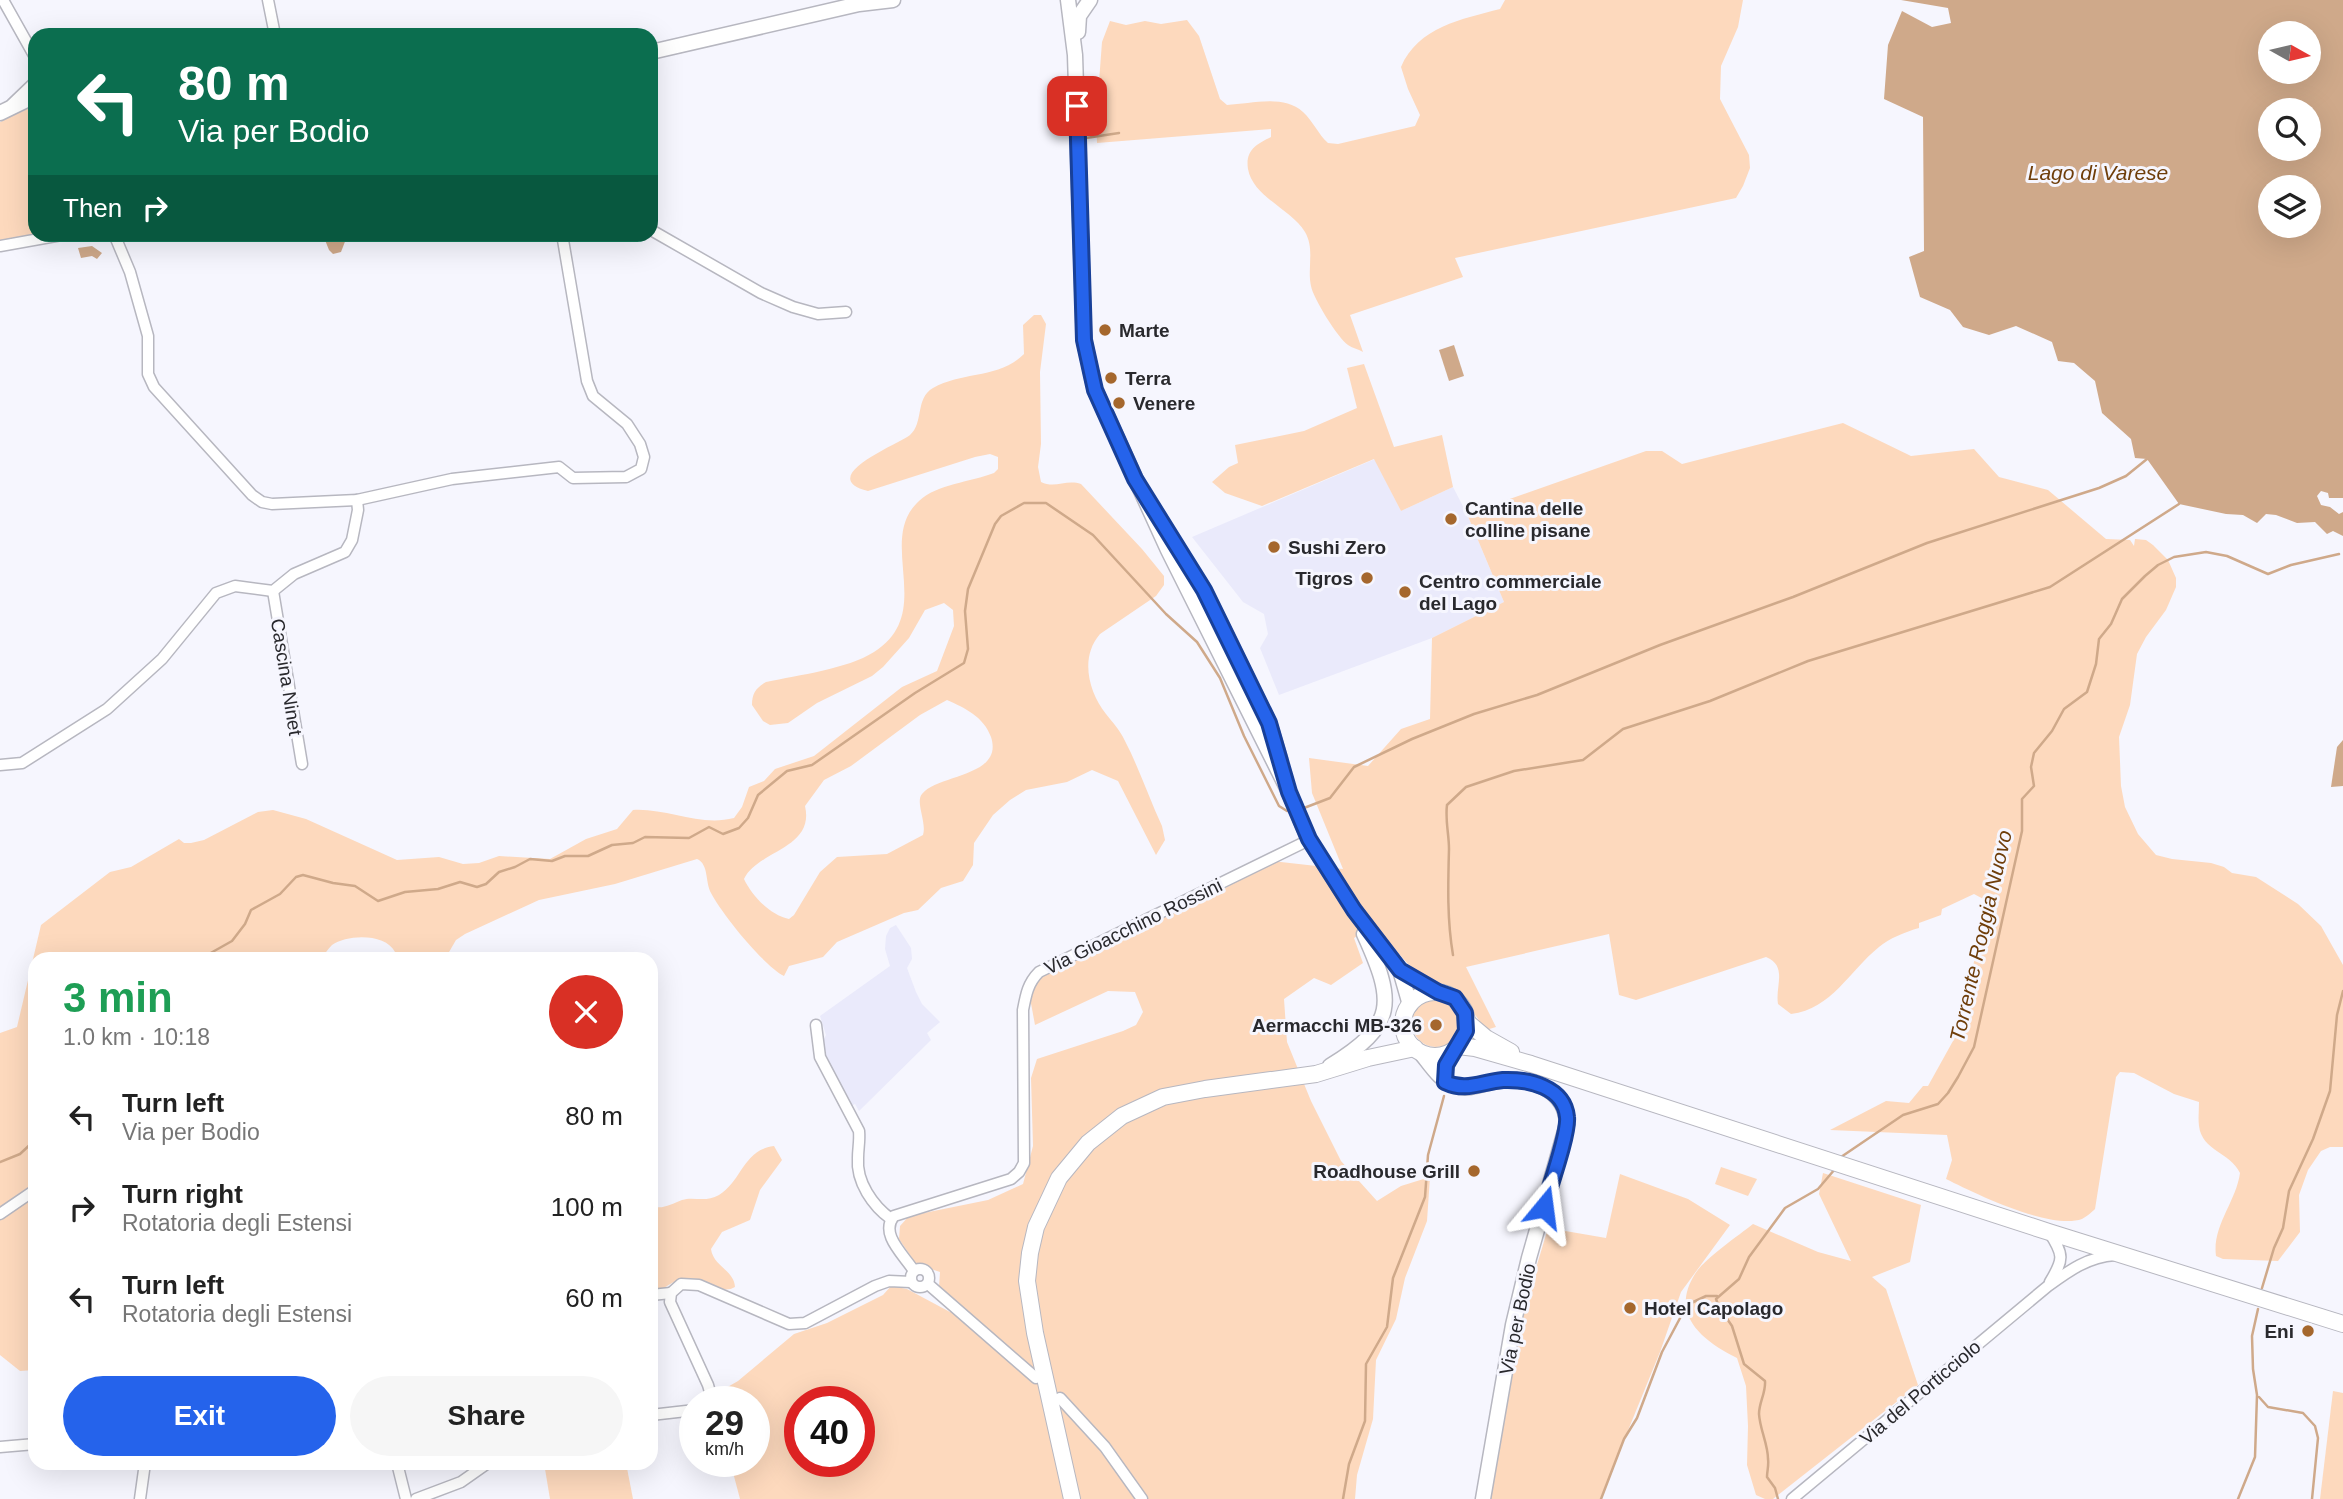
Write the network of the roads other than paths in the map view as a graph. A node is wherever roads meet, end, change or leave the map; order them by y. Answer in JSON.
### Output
{"nodes":[{"id":1,"x":3,"y":0,"type":"edge"},
{"id":2,"x":268,"y":0,"type":"edge"},
{"id":3,"x":893,"y":0,"type":"edge"},
{"id":4,"x":1070,"y":0,"type":"edge"},
{"id":5,"x":1089,"y":0,"type":"edge"},
{"id":6,"x":274,"y":28,"type":"edge"},
{"id":7,"x":28,"y":45,"type":"edge"},
{"id":8,"x":658,"y":50,"type":"edge"},
{"id":9,"x":1075,"y":55,"type":"junction"},
{"id":10,"x":28,"y":89,"type":"edge"},
{"id":11,"x":28,"y":99,"type":"edge"},
{"id":12,"x":4,"y":111,"type":"edge"},
{"id":13,"x":658,"y":234,"type":"edge"},
{"id":14,"x":28,"y":241,"type":"edge"},
{"id":15,"x":117,"y":242,"type":"edge"},
{"id":16,"x":563,"y":242,"type":"edge"},
{"id":17,"x":0,"y":246,"type":"edge"},
{"id":18,"x":846,"y":312,"type":"dead end"},
{"id":19,"x":1135,"y":479,"type":"junction"},
{"id":20,"x":356,"y":500,"type":"junction"},
{"id":21,"x":273,"y":591,"type":"junction"},
{"id":22,"x":1190,"y":594,"type":"junction"},
{"id":23,"x":1228,"y":639,"type":"junction"},
{"id":24,"x":1245,"y":704,"type":"junction"},
{"id":25,"x":302,"y":764,"type":"dead end"},
{"id":26,"x":0,"y":765,"type":"edge"},
{"id":27,"x":1289,"y":792,"type":"junction"},
{"id":28,"x":1309,"y":839,"type":"junction"},
{"id":29,"x":1354,"y":910,"type":"junction"},
{"id":30,"x":1400,"y":970,"type":"junction"},
{"id":31,"x":1438,"y":992,"type":"junction"},
{"id":32,"x":1410,"y":1005,"type":"junction"},
{"id":33,"x":1467,"y":1022,"type":"junction"},
{"id":34,"x":816,"y":1024,"type":"dead end"},
{"id":35,"x":1404,"y":1024,"type":"junction"},
{"id":36,"x":1456,"y":1048,"type":"junction"},
{"id":37,"x":1417,"y":1050,"type":"junction"},
{"id":38,"x":1368,"y":1058,"type":"junction"},
{"id":39,"x":1531,"y":1064,"type":"junction"},
{"id":40,"x":1316,"y":1074,"type":"junction"},
{"id":41,"x":1445,"y":1082,"type":"junction"},
{"id":42,"x":28,"y":1195,"type":"edge"},
{"id":43,"x":0,"y":1214,"type":"edge"},
{"id":44,"x":891,"y":1220,"type":"junction"},
{"id":45,"x":2049,"y":1232,"type":"junction"},
{"id":46,"x":2121,"y":1254,"type":"junction"},
{"id":47,"x":913,"y":1276,"type":"junction"},
{"id":48,"x":2048,"y":1286,"type":"junction"},
{"id":49,"x":671,"y":1293,"type":"junction"},
{"id":50,"x":658,"y":1294,"type":"edge"},
{"id":51,"x":2343,"y":1324,"type":"edge"},
{"id":52,"x":1036,"y":1378,"type":"dead end"},
{"id":53,"x":708,"y":1386,"type":"edge"},
{"id":54,"x":1060,"y":1398,"type":"dead end"},
{"id":55,"x":679,"y":1412,"type":"edge"},
{"id":56,"x":658,"y":1414,"type":"edge"},
{"id":57,"x":28,"y":1445,"type":"edge"},
{"id":58,"x":0,"y":1447,"type":"edge"},
{"id":59,"x":144,"y":1470,"type":"edge"},
{"id":60,"x":399,"y":1470,"type":"edge"},
{"id":61,"x":478,"y":1470,"type":"edge"},
{"id":62,"x":140,"y":1499,"type":"edge"},
{"id":63,"x":407,"y":1499,"type":"edge"},
{"id":64,"x":416,"y":1499,"type":"edge"},
{"id":65,"x":1072,"y":1499,"type":"edge"},
{"id":66,"x":1142,"y":1499,"type":"edge"},
{"id":67,"x":1483,"y":1499,"type":"edge"},
{"id":68,"x":1792,"y":1499,"type":"edge"}],
"edges":[{"from":1,"to":7,"type":"street"},
{"from":2,"to":6,"type":"street"},
{"from":3,"to":8,"type":"main road"},
{"from":4,"to":5,"type":"main road"},
{"from":4,"to":9,"type":"main road"},
{"from":5,"to":9,"type":"main road"},
{"from":9,"to":19,"type":"main road"},
{"from":10,"to":12,"type":"street"},
{"from":11,"to":12,"type":"main road"},
{"from":13,"to":18,"type":"street"},
{"from":14,"to":17,"type":"street"},
{"from":15,"to":20,"type":"street"},
{"from":16,"to":20,"type":"street"},
{"from":19,"to":22,"type":"main road"},
{"from":19,"to":23,"type":"main road"},
{"from":20,"to":21,"type":"street"},
{"from":21,"to":25,"type":"street","name":"Cascina Ninet"},
{"from":21,"to":26,"type":"street"},
{"from":22,"to":23,"type":"main road"},
{"from":22,"to":24,"type":"main road"},
{"from":23,"to":24,"type":"main road"},
{"from":23,"to":27,"type":"main road"},
{"from":24,"to":27,"type":"main road"},
{"from":27,"to":28,"type":"main road"},
{"from":28,"to":29,"type":"main road"},
{"from":28,"to":44,"type":"street","name":"Via Gioacchino Rossini"},
{"from":29,"to":30,"type":"main road"},
{"from":29,"to":40,"type":"main road"},
{"from":30,"to":31,"type":"main road"},
{"from":30,"to":32,"type":"main road"},
{"from":31,"to":32,"type":"main road"},
{"from":31,"to":33,"type":"main road"},
{"from":32,"to":35,"type":"main road"},
{"from":33,"to":36,"type":"main road"},
{"from":33,"to":39,"type":"main road"},
{"from":34,"to":44,"type":"street"},
{"from":35,"to":37,"type":"main road"},
{"from":35,"to":38,"type":"main road"},
{"from":36,"to":37,"type":"main road"},
{"from":36,"to":39,"type":"main road"},
{"from":36,"to":41,"type":"main road"},
{"from":37,"to":38,"type":"main road"},
{"from":37,"to":41,"type":"main road"},
{"from":38,"to":40,"type":"main road"},
{"from":39,"to":45,"type":"main road"},
{"from":40,"to":65,"type":"main road"},
{"from":41,"to":67,"type":"main road","name":"Via per Bodio"},
{"from":42,"to":43,"type":"street"},
{"from":44,"to":47,"type":"street"},
{"from":45,"to":46,"type":"main road"},
{"from":45,"to":48,"type":"street"},
{"from":46,"to":48,"type":"street","name":"Via del Porticciolo"},
{"from":46,"to":51,"type":"main road"},
{"from":47,"to":49,"type":"street"},
{"from":47,"to":52,"type":"street"},
{"from":48,"to":68,"type":"street","name":"Via del Porticciolo"},
{"from":49,"to":50,"type":"street"},
{"from":49,"to":53,"type":"street"},
{"from":54,"to":66,"type":"street"},
{"from":55,"to":56,"type":"street"},
{"from":57,"to":58,"type":"street"},
{"from":59,"to":62,"type":"street"},
{"from":60,"to":63,"type":"street"},
{"from":61,"to":64,"type":"street"}]}
